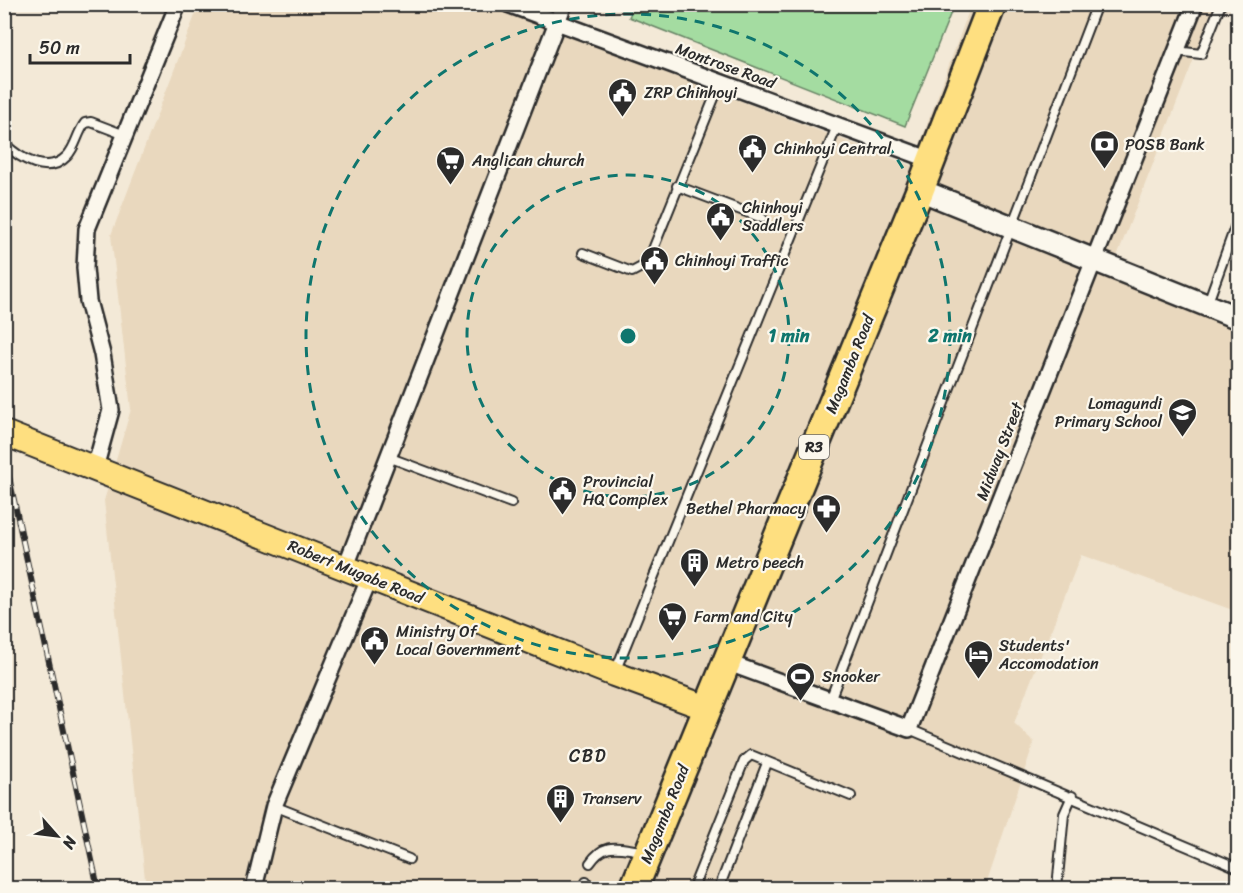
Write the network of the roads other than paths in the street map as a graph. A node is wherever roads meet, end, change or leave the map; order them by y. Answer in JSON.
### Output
{"nodes":[{"id":1,"x":178,"y":4,"type":"edge"},
{"id":2,"x":508,"y":4,"type":"edge"},
{"id":3,"x":564,"y":4,"type":"edge"},
{"id":4,"x":992,"y":4,"type":"edge"},
{"id":5,"x":1097,"y":4,"type":"edge"},
{"id":6,"x":1195,"y":4,"type":"edge"},
{"id":7,"x":1221,"y":4,"type":"edge"},
{"id":8,"x":557,"y":24,"type":"junction"},
{"id":9,"x":1176,"y":51,"type":"junction"},
{"id":10,"x":721,"y":81,"type":"junction"},
{"id":11,"x":837,"y":126,"type":"junction"},
{"id":12,"x":125,"y":135,"type":"junction"},
{"id":13,"x":4,"y":143,"type":"edge"},
{"id":14,"x":931,"y":160,"type":"junction"},
{"id":15,"x":677,"y":186,"type":"junction"},
{"id":16,"x":920,"y":190,"type":"junction"},
{"id":17,"x":762,"y":218,"type":"dead end"},
{"id":18,"x":1239,"y":219,"type":"edge"},
{"id":19,"x":1013,"y":229,"type":"junction"},
{"id":20,"x":583,"y":253,"type":"dead end"},
{"id":21,"x":1094,"y":258,"type":"junction"},
{"id":22,"x":1207,"y":305,"type":"junction"},
{"id":23,"x":1239,"y":318,"type":"edge"},
{"id":24,"x":4,"y":433,"type":"edge"},
{"id":25,"x":388,"y":457,"type":"junction"},
{"id":26,"x":95,"y":468,"type":"junction"},
{"id":27,"x":511,"y":503,"type":"dead end"},
{"id":28,"x":346,"y":566,"type":"junction"},
{"id":29,"x":370,"y":577,"type":"junction"},
{"id":30,"x":726,"y":662,"type":"junction"},
{"id":31,"x":614,"y":674,"type":"junction"},
{"id":32,"x":830,"y":700,"type":"junction"},
{"id":33,"x":707,"y":708,"type":"junction"},
{"id":34,"x":909,"y":729,"type":"junction"},
{"id":35,"x":767,"y":763,"type":"junction"},
{"id":36,"x":850,"y":796,"type":"dead end"},
{"id":37,"x":1072,"y":796,"type":"junction"},
{"id":38,"x":274,"y":806,"type":"junction"},
{"id":39,"x":649,"y":852,"type":"junction"},
{"id":40,"x":409,"y":859,"type":"dead end"},
{"id":41,"x":590,"y":863,"type":"dead end"},
{"id":42,"x":1239,"y":868,"type":"edge"},
{"id":43,"x":254,"y":888,"type":"edge"},
{"id":44,"x":634,"y":888,"type":"edge"},
{"id":45,"x":693,"y":888,"type":"edge"},
{"id":46,"x":719,"y":888,"type":"edge"},
{"id":47,"x":1057,"y":888,"type":"edge"}],
"edges":[{"from":1,"to":12,"type":"street"},
{"from":2,"to":8,"type":"street","name":"Montrose Road"},
{"from":3,"to":8,"type":"street"},
{"from":4,"to":14,"type":"highway","name":"Magamba Road","number":"R3"},
{"from":5,"to":19,"type":"lane"},
{"from":6,"to":9,"type":"street","name":"Midway Street"},
{"from":7,"to":9,"type":"lane"},
{"from":8,"to":10,"type":"street","name":"Montrose Road"},
{"from":8,"to":25,"type":"street"},
{"from":9,"to":21,"type":"street","name":"Midway Street"},
{"from":10,"to":11,"type":"street","name":"Montrose Road"},
{"from":10,"to":15,"type":"lane"},
{"from":11,"to":14,"type":"street","name":"Montrose Road"},
{"from":11,"to":31,"type":"lane"},
{"from":12,"to":13,"type":"lane"},
{"from":12,"to":26,"type":"street"},
{"from":14,"to":16,"type":"highway","name":"Magamba Road","number":"R3"},
{"from":15,"to":17,"type":"lane"},
{"from":15,"to":20,"type":"lane"},
{"from":16,"to":19,"type":"street"},
{"from":16,"to":30,"type":"highway","name":"Magamba Road","number":"R3"},
{"from":18,"to":22,"type":"lane"},
{"from":19,"to":21,"type":"street"},
{"from":19,"to":32,"type":"lane"},
{"from":21,"to":22,"type":"street"},
{"from":21,"to":34,"type":"street","name":"Midway Street"},
{"from":22,"to":23,"type":"street"},
{"from":24,"to":26,"type":"main road","name":"Robert Mugabe Road"},
{"from":25,"to":27,"type":"lane"},
{"from":25,"to":28,"type":"street"},
{"from":26,"to":28,"type":"main road","name":"Robert Mugabe Road"},
{"from":28,"to":29,"type":"main road","name":"Robert Mugabe Road"},
{"from":29,"to":31,"type":"main road","name":"Robert Mugabe Road"},
{"from":29,"to":38,"type":"street"},
{"from":30,"to":32,"type":"street"},
{"from":30,"to":33,"type":"highway","name":"Magamba Road","number":"R3"},
{"from":31,"to":33,"type":"main road","name":"Robert Mugabe Road"},
{"from":32,"to":34,"type":"street"},
{"from":33,"to":39,"type":"highway","name":"Magamba Road","number":"R3"},
{"from":34,"to":37,"type":"lane"},
{"from":35,"to":36,"type":"lane"},
{"from":35,"to":45,"type":"lane"},
{"from":35,"to":46,"type":"lane"},
{"from":37,"to":42,"type":"lane"},
{"from":37,"to":47,"type":"lane"},
{"from":38,"to":40,"type":"lane"},
{"from":38,"to":43,"type":"street"},
{"from":39,"to":41,"type":"lane"},
{"from":39,"to":44,"type":"highway","name":"Magamba Road","number":"R3"}]}
